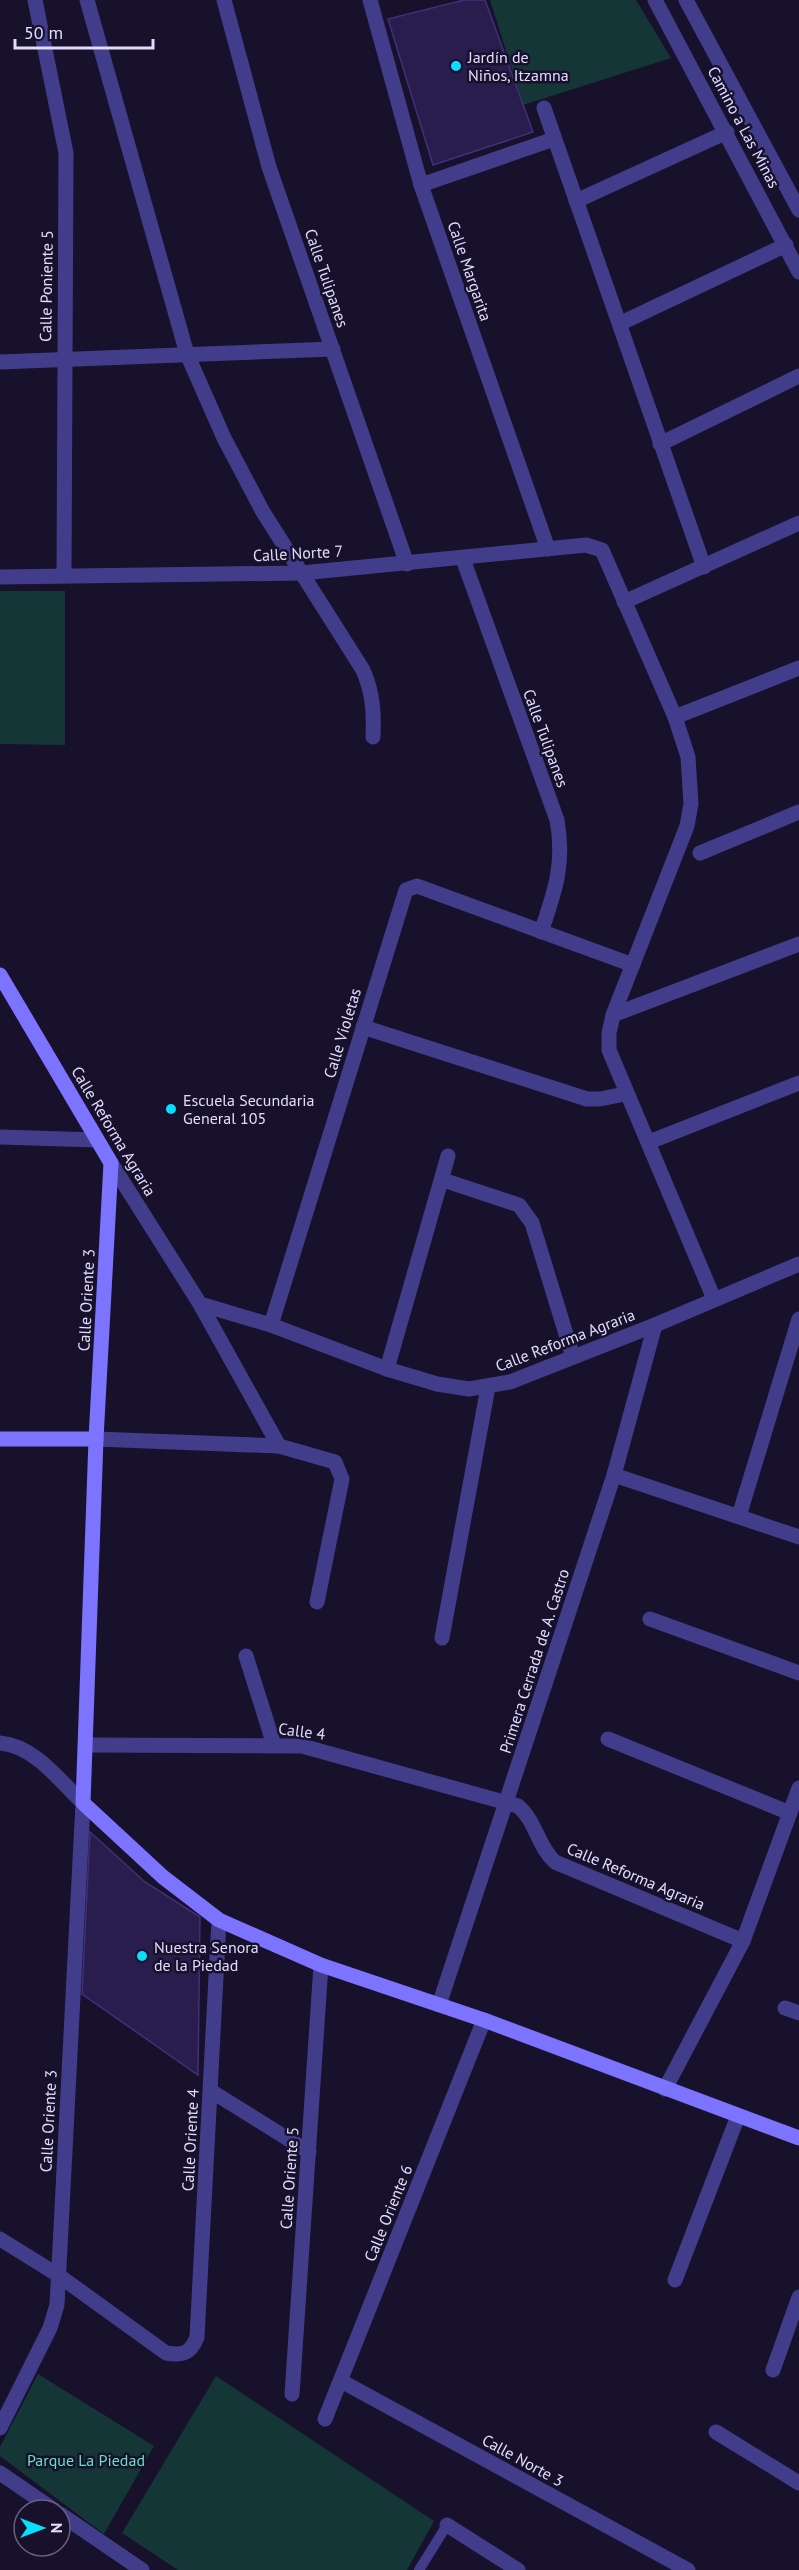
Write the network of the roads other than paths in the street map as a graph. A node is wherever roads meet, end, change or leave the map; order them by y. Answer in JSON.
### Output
{"nodes":[{"id":1,"x":34,"y":0,"type":"edge"},
{"id":2,"x":87,"y":0,"type":"edge"},
{"id":3,"x":224,"y":0,"type":"edge"},
{"id":4,"x":370,"y":0,"type":"edge"},
{"id":5,"x":655,"y":0,"type":"edge"},
{"id":6,"x":686,"y":0,"type":"edge"},
{"id":7,"x":544,"y":108,"type":"dead end"},
{"id":8,"x":727,"y":132,"type":"junction"},
{"id":9,"x":554,"y":139,"type":"junction"},
{"id":10,"x":421,"y":186,"type":"junction"},
{"id":11,"x":576,"y":201,"type":"junction"},
{"id":12,"x":799,"y":210,"type":"edge"},
{"id":13,"x":786,"y":245,"type":"junction"},
{"id":14,"x":799,"y":272,"type":"edge"},
{"id":15,"x":621,"y":323,"type":"junction"},
{"id":16,"x":333,"y":349,"type":"junction"},
{"id":17,"x":187,"y":354,"type":"junction"},
{"id":18,"x":63,"y":359,"type":"junction"},
{"id":19,"x":0,"y":362,"type":"edge"},
{"id":20,"x":799,"y":376,"type":"edge"},
{"id":21,"x":660,"y":444,"type":"junction"},
{"id":22,"x":799,"y":523,"type":"edge"},
{"id":23,"x":548,"y":549,"type":"junction"},
{"id":24,"x":462,"y":559,"type":"junction"},
{"id":25,"x":407,"y":564,"type":"junction"},
{"id":26,"x":704,"y":567,"type":"junction"},
{"id":27,"x":302,"y":573,"type":"junction"},
{"id":28,"x":64,"y":576,"type":"junction"},
{"id":29,"x":0,"y":577,"type":"edge"},
{"id":30,"x":624,"y":602,"type":"junction"},
{"id":31,"x":799,"y":668,"type":"edge"},
{"id":32,"x":675,"y":717,"type":"junction"},
{"id":33,"x":373,"y":737,"type":"dead end"},
{"id":34,"x":799,"y":812,"type":"edge"},
{"id":35,"x":700,"y":853,"type":"dead end"},
{"id":36,"x":541,"y":932,"type":"junction"},
{"id":37,"x":799,"y":944,"type":"edge"},
{"id":38,"x":633,"y":965,"type":"junction"},
{"id":39,"x":0,"y":975,"type":"edge"},
{"id":40,"x":613,"y":1016,"type":"junction"},
{"id":41,"x":363,"y":1027,"type":"junction"},
{"id":42,"x":799,"y":1083,"type":"edge"},
{"id":43,"x":625,"y":1094,"type":"junction"},
{"id":44,"x":0,"y":1137,"type":"edge"},
{"id":45,"x":97,"y":1140,"type":"junction"},
{"id":46,"x":649,"y":1142,"type":"junction"},
{"id":47,"x":448,"y":1156,"type":"dead end"},
{"id":48,"x":111,"y":1163,"type":"junction"},
{"id":49,"x":443,"y":1180,"type":"junction"},
{"id":50,"x":799,"y":1264,"type":"edge"},
{"id":51,"x":714,"y":1299,"type":"junction"},
{"id":52,"x":200,"y":1304,"type":"junction"},
{"id":53,"x":799,"y":1319,"type":"edge"},
{"id":54,"x":271,"y":1325,"type":"junction"},
{"id":55,"x":655,"y":1325,"type":"junction"},
{"id":56,"x":573,"y":1357,"type":"junction"},
{"id":57,"x":387,"y":1369,"type":"junction"},
{"id":58,"x":489,"y":1387,"type":"junction"},
{"id":59,"x":0,"y":1439,"type":"edge"},
{"id":60,"x":96,"y":1439,"type":"junction"},
{"id":61,"x":279,"y":1446,"type":"junction"},
{"id":62,"x":614,"y":1475,"type":"junction"},
{"id":63,"x":739,"y":1515,"type":"junction"},
{"id":64,"x":799,"y":1537,"type":"edge"},
{"id":65,"x":317,"y":1602,"type":"dead end"},
{"id":66,"x":650,"y":1619,"type":"dead end"},
{"id":67,"x":442,"y":1638,"type":"dead end"},
{"id":68,"x":246,"y":1656,"type":"dead end"},
{"id":69,"x":799,"y":1672,"type":"edge"},
{"id":70,"x":608,"y":1739,"type":"dead end"},
{"id":71,"x":0,"y":1743,"type":"edge"},
{"id":72,"x":86,"y":1745,"type":"junction"},
{"id":73,"x":274,"y":1745,"type":"junction"},
{"id":74,"x":799,"y":1788,"type":"edge"},
{"id":75,"x":83,"y":1803,"type":"junction"},
{"id":76,"x":507,"y":1803,"type":"junction"},
{"id":77,"x":790,"y":1813,"type":"junction"},
{"id":78,"x":219,"y":1920,"type":"junction"},
{"id":79,"x":743,"y":1941,"type":"junction"},
{"id":80,"x":321,"y":1965,"type":"junction"},
{"id":81,"x":439,"y":2005,"type":"junction"},
{"id":82,"x":484,"y":2020,"type":"junction"},
{"id":83,"x":665,"y":2089,"type":"junction"},
{"id":84,"x":211,"y":2091,"type":"junction"},
{"id":85,"x":738,"y":2116,"type":"junction"},
{"id":86,"x":799,"y":2138,"type":"edge"},
{"id":87,"x":309,"y":2152,"type":"junction"},
{"id":88,"x":0,"y":2239,"type":"edge"},
{"id":89,"x":58,"y":2275,"type":"junction"},
{"id":90,"x":675,"y":2280,"type":"dead end"},
{"id":91,"x":799,"y":2297,"type":"edge"},
{"id":92,"x":773,"y":2370,"type":"dead end"},
{"id":93,"x":341,"y":2381,"type":"junction"},
{"id":94,"x":292,"y":2394,"type":"dead end"},
{"id":95,"x":325,"y":2419,"type":"dead end"},
{"id":96,"x":0,"y":2428,"type":"edge"},
{"id":97,"x":716,"y":2432,"type":"dead end"},
{"id":98,"x":0,"y":2473,"type":"edge"},
{"id":99,"x":799,"y":2483,"type":"edge"},
{"id":100,"x":36,"y":2498,"type":"edge"},
{"id":101,"x":72,"y":2522,"type":"edge"},
{"id":102,"x":447,"y":2525,"type":"joint"},
{"id":103,"x":142,"y":2570,"type":"edge"},
{"id":104,"x":419,"y":2570,"type":"edge"},
{"id":105,"x":518,"y":2570,"type":"edge"},
{"id":106,"x":688,"y":2570,"type":"edge"}],
"edges":[{"from":1,"to":18,"type":"street","name":"Calle Poniente 5"},
{"from":2,"to":17,"type":"street"},
{"from":3,"to":16,"type":"street","name":"Calle Tulipanes"},
{"from":4,"to":10,"type":"street","name":"Calle Margarita"},
{"from":5,"to":8,"type":"street","name":"Camino a Las Minas"},
{"from":6,"to":12,"type":"street","name":"Camino a Las Minas"},
{"from":7,"to":9,"type":"street"},
{"from":8,"to":11,"type":"street"},
{"from":8,"to":13,"type":"street","name":"Camino a Las Minas"},
{"from":9,"to":10,"type":"street"},
{"from":9,"to":11,"type":"street"},
{"from":10,"to":23,"type":"street","name":"Calle Margarita"},
{"from":11,"to":15,"type":"street"},
{"from":13,"to":14,"type":"street","name":"Camino a Las Minas"},
{"from":13,"to":15,"type":"street"},
{"from":15,"to":21,"type":"street"},
{"from":16,"to":17,"type":"street"},
{"from":16,"to":25,"type":"street","name":"Calle Tulipanes"},
{"from":17,"to":18,"type":"street"},
{"from":17,"to":27,"type":"street"},
{"from":18,"to":19,"type":"street"},
{"from":18,"to":28,"type":"street","name":"Calle Poniente 5"},
{"from":20,"to":21,"type":"street"},
{"from":21,"to":26,"type":"street"},
{"from":22,"to":26,"type":"street"},
{"from":23,"to":24,"type":"street","name":"Calle Norte 7"},
{"from":23,"to":30,"type":"street","name":"Calle Norte 7"},
{"from":24,"to":25,"type":"street","name":"Calle Norte 7"},
{"from":24,"to":36,"type":"street","name":"Calle Tulipanes"},
{"from":25,"to":27,"type":"street","name":"Calle Norte 7"},
{"from":26,"to":30,"type":"street"},
{"from":27,"to":28,"type":"street","name":"Calle Norte 7"},
{"from":27,"to":33,"type":"street"},
{"from":28,"to":29,"type":"street","name":"Calle Norte 7"},
{"from":30,"to":32,"type":"street"},
{"from":31,"to":32,"type":"street"},
{"from":32,"to":38,"type":"street"},
{"from":34,"to":35,"type":"street"},
{"from":36,"to":38,"type":"street"},
{"from":36,"to":41,"type":"street","name":"Calle Violetas"},
{"from":37,"to":40,"type":"street"},
{"from":38,"to":40,"type":"street"},
{"from":39,"to":45,"type":"main road","name":"Calle Reforma Agraria"},
{"from":40,"to":43,"type":"street"},
{"from":41,"to":43,"type":"street"},
{"from":41,"to":54,"type":"street","name":"Calle Violetas"},
{"from":42,"to":46,"type":"street"},
{"from":43,"to":46,"type":"street"},
{"from":44,"to":45,"type":"street"},
{"from":45,"to":48,"type":"main road","name":"Calle Reforma Agraria"},
{"from":46,"to":51,"type":"street"},
{"from":47,"to":49,"type":"street"},
{"from":48,"to":52,"type":"street","name":"Calle Reforma Agraria"},
{"from":48,"to":60,"type":"main road","name":"Calle Oriente 3"},
{"from":49,"to":56,"type":"street"},
{"from":49,"to":57,"type":"street"},
{"from":50,"to":51,"type":"street","name":"Calle Reforma Agraria"},
{"from":51,"to":55,"type":"street","name":"Calle Reforma Agraria"},
{"from":52,"to":54,"type":"street","name":"Calle Reforma Agraria"},
{"from":52,"to":61,"type":"street","name":"Calle Reforma Agraria"},
{"from":53,"to":63,"type":"street"},
{"from":54,"to":57,"type":"street","name":"Calle Reforma Agraria"},
{"from":55,"to":56,"type":"street","name":"Calle Reforma Agraria"},
{"from":55,"to":62,"type":"street","name":"Primera Cerrada de A. Castro"},
{"from":56,"to":58,"type":"street","name":"Calle Reforma Agraria"},
{"from":57,"to":58,"type":"street","name":"Calle Reforma Agraria"},
{"from":58,"to":67,"type":"street"},
{"from":59,"to":60,"type":"main road"},
{"from":60,"to":61,"type":"street"},
{"from":60,"to":72,"type":"main road","name":"Calle Oriente 3"},
{"from":61,"to":65,"type":"street"},
{"from":62,"to":63,"type":"street"},
{"from":62,"to":76,"type":"street","name":"Primera Cerrada de A. Castro"},
{"from":63,"to":64,"type":"street"},
{"from":66,"to":69,"type":"street"},
{"from":68,"to":73,"type":"street"},
{"from":70,"to":77,"type":"street"},
{"from":71,"to":75,"type":"street"},
{"from":72,"to":73,"type":"street","name":"Calle 4"},
{"from":72,"to":75,"type":"main road","name":"Calle Oriente 3"},
{"from":73,"to":76,"type":"street","name":"Calle 4"},
{"from":74,"to":77,"type":"street"},
{"from":75,"to":78,"type":"main road"},
{"from":75,"to":89,"type":"street","name":"Calle Oriente 3"},
{"from":76,"to":79,"type":"street","name":"Calle Reforma Agraria"},
{"from":76,"to":81,"type":"street","name":"Primera Cerrada de A. Castro"},
{"from":77,"to":79,"type":"street"},
{"from":78,"to":80,"type":"main road"},
{"from":78,"to":84,"type":"street","name":"Calle Oriente 4"},
{"from":79,"to":83,"type":"street"},
{"from":80,"to":81,"type":"main road"},
{"from":80,"to":87,"type":"street","name":"Calle Oriente 5"},
{"from":81,"to":82,"type":"main road"},
{"from":82,"to":83,"type":"main road"},
{"from":82,"to":93,"type":"street","name":"Calle Oriente 6"},
{"from":83,"to":85,"type":"main road"},
{"from":84,"to":87,"type":"street"},
{"from":84,"to":89,"type":"street","name":"Calle Oriente 4"},
{"from":85,"to":86,"type":"main road"},
{"from":85,"to":90,"type":"street"},
{"from":87,"to":94,"type":"street","name":"Calle Oriente 5"},
{"from":88,"to":89,"type":"street"},
{"from":89,"to":96,"type":"street","name":"Calle Oriente 3"},
{"from":91,"to":92,"type":"street"},
{"from":93,"to":95,"type":"street","name":"Calle Oriente 6"},
{"from":93,"to":106,"type":"street","name":"Calle Norte 3"},
{"from":97,"to":99,"type":"street"},
{"from":98,"to":100,"type":"street"},
{"from":101,"to":103,"type":"street"},
{"from":102,"to":104,"type":"street"},
{"from":102,"to":105,"type":"street"}]}
